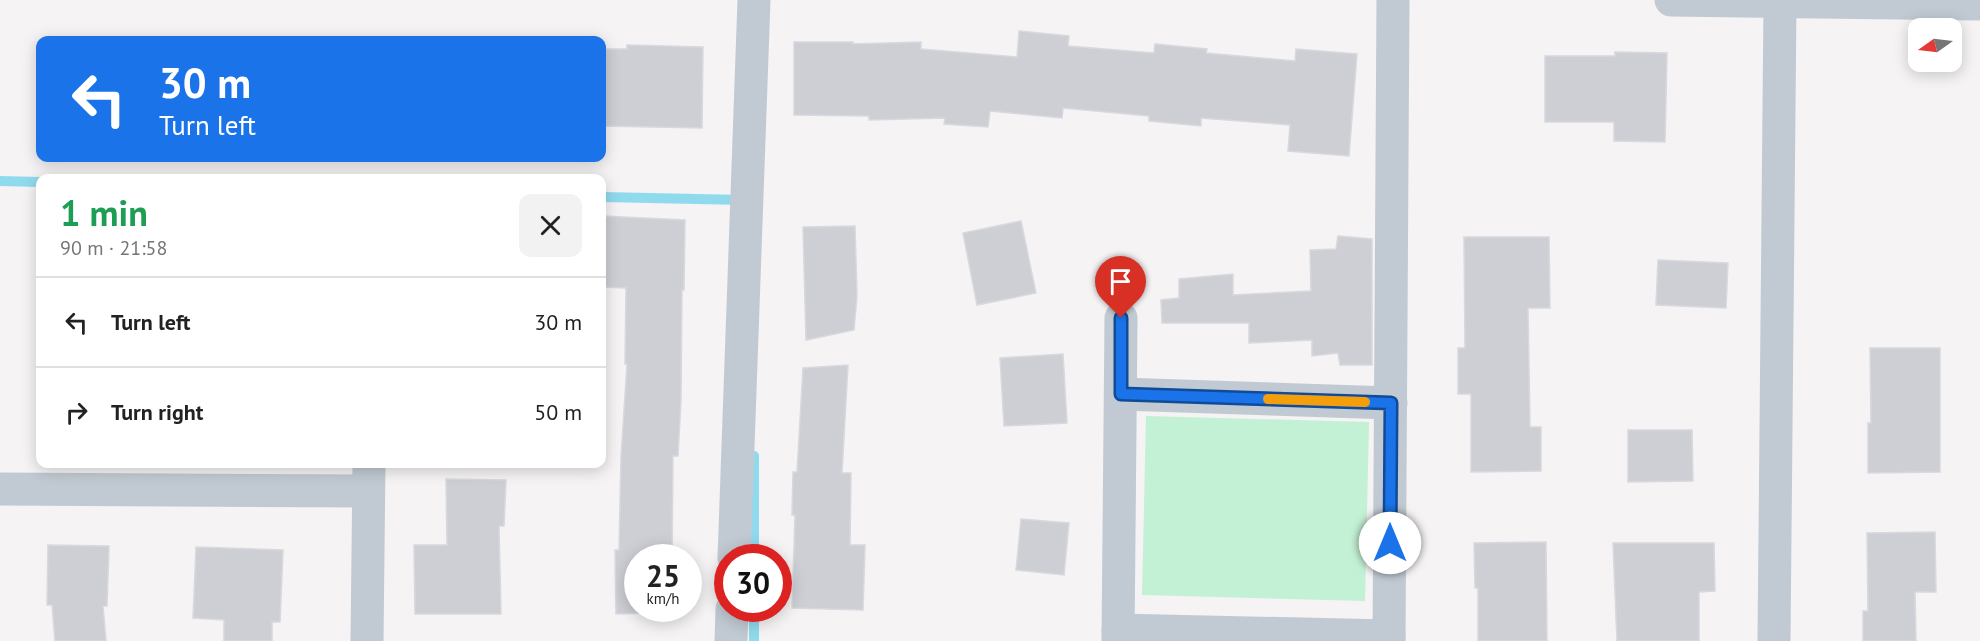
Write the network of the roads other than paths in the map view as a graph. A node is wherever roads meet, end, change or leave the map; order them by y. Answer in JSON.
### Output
{"nodes":[{"id":1,"x":754,"y":0,"type":"edge"},
{"id":2,"x":1393,"y":0,"type":"edge"},
{"id":3,"x":1671,"y":0,"type":"edge"},
{"id":4,"x":1780,"y":2,"type":"junction"},
{"id":5,"x":1980,"y":4,"type":"edge"},
{"id":6,"x":1121,"y":318,"type":"dead end"},
{"id":7,"x":1121,"y":394,"type":"junction"},
{"id":8,"x":1391,"y":403,"type":"junction"},
{"id":9,"x":369,"y":477,"type":"edge"},
{"id":10,"x":0,"y":489,"type":"edge"},
{"id":11,"x":735,"y":544,"type":"edge"},
{"id":12,"x":732,"y":622,"type":"edge"},
{"id":13,"x":1118,"y":635,"type":"edge"},
{"id":14,"x":1389,"y":639,"type":"edge"},
{"id":15,"x":367,"y":641,"type":"edge"},
{"id":16,"x":731,"y":641,"type":"edge"},
{"id":17,"x":1774,"y":641,"type":"edge"}],
"edges":[{"from":1,"to":11,"type":"street"},
{"from":2,"to":8,"type":"street"},
{"from":3,"to":4,"type":"street"},
{"from":4,"to":5,"type":"street"},
{"from":4,"to":17,"type":"street"},
{"from":6,"to":7,"type":"street"},
{"from":7,"to":8,"type":"street"},
{"from":7,"to":13,"type":"street"},
{"from":8,"to":14,"type":"street"},
{"from":9,"to":10,"type":"street"},
{"from":9,"to":15,"type":"street"},
{"from":12,"to":16,"type":"street"},
{"from":13,"to":14,"type":"street"}]}
